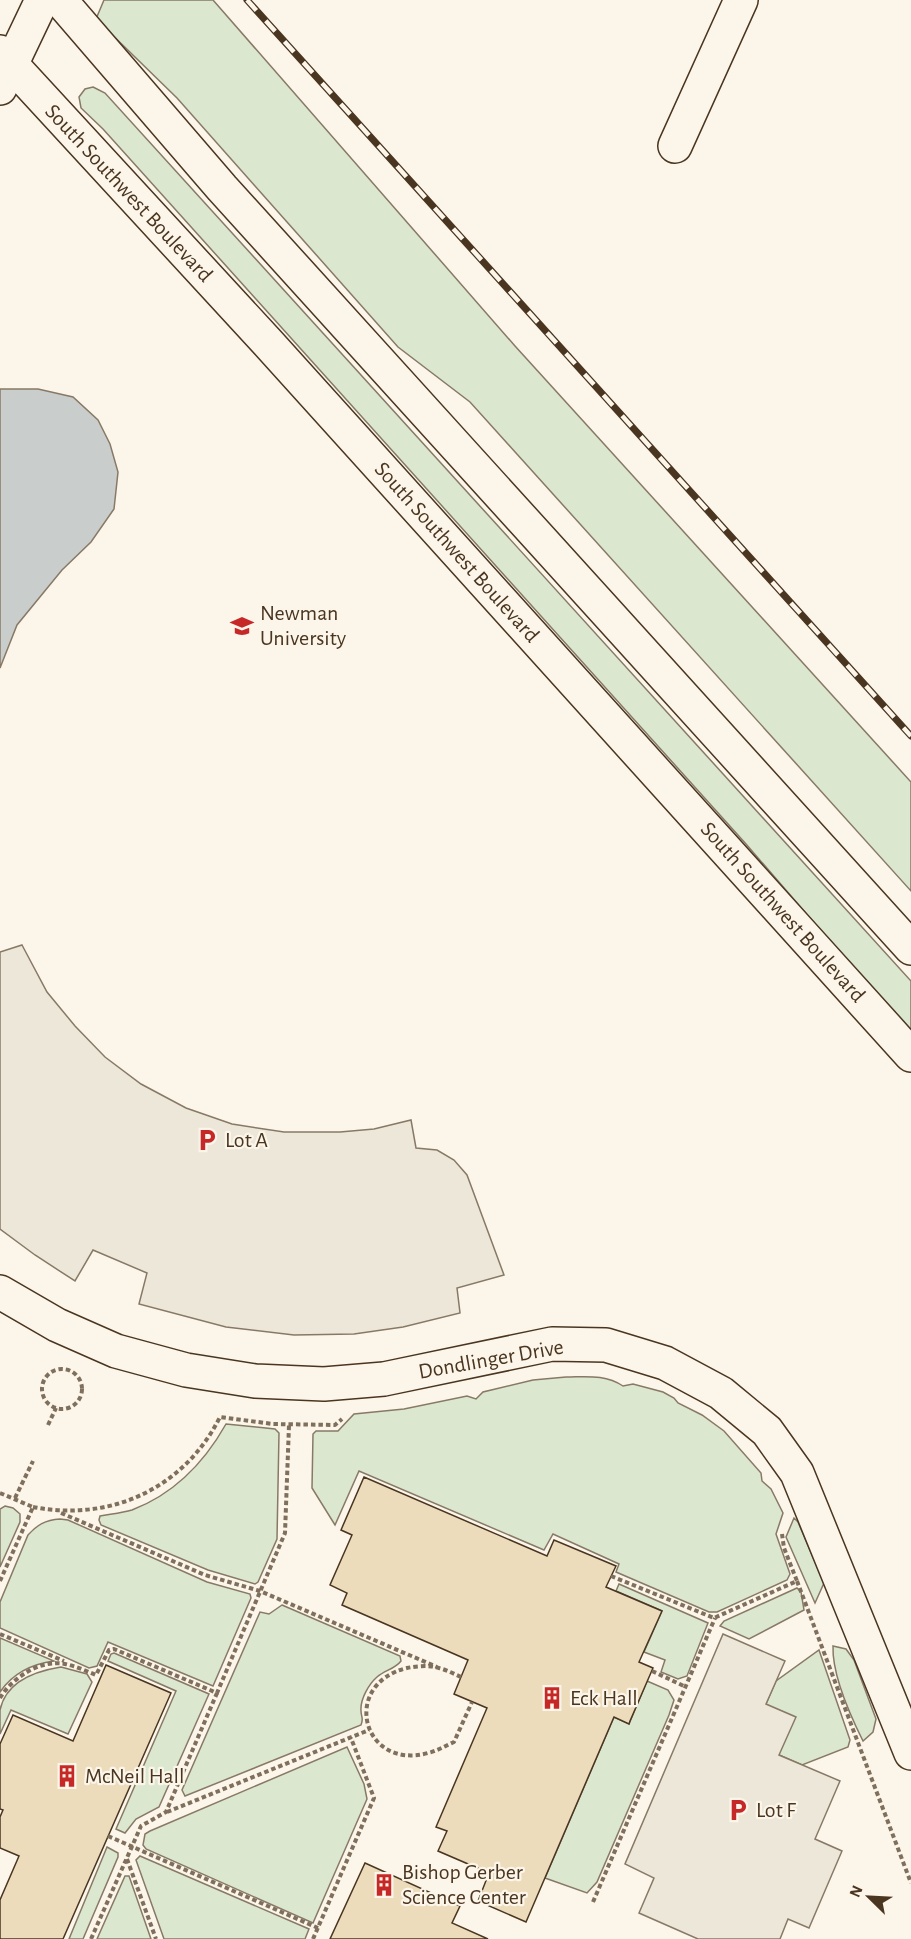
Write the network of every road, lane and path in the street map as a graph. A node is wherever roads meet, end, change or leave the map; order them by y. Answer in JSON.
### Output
{"nodes":[{"id":1,"x":42,"y":0,"type":"edge"},
{"id":2,"x":60,"y":0,"type":"edge"},
{"id":3,"x":741,"y":0,"type":"edge"},
{"id":4,"x":3,"y":68,"type":"edge"},
{"id":5,"x":675,"y":146,"type":"dead end"},
{"id":6,"x":911,"y":948,"type":"edge"},
{"id":7,"x":911,"y":1055,"type":"edge"},
{"id":8,"x":0,"y":1292,"type":"edge"},
{"id":9,"x":56,"y":1408,"type":"junction"},
{"id":10,"x":343,"y":1418,"type":"dead end"},
{"id":11,"x":48,"y":1425,"type":"dead end"},
{"id":12,"x":289,"y":1425,"type":"junction"},
{"id":13,"x":33,"y":1461,"type":"dead end"},
{"id":14,"x":0,"y":1492,"type":"edge"},
{"id":15,"x":15,"y":1498,"type":"junction"},
{"id":16,"x":33,"y":1507,"type":"junction"},
{"id":17,"x":57,"y":1512,"type":"junction"},
{"id":18,"x":785,"y":1525,"type":"dead end"},
{"id":19,"x":611,"y":1576,"type":"dead end"},
{"id":20,"x":0,"y":1581,"type":"edge"},
{"id":21,"x":797,"y":1581,"type":"junction"},
{"id":22,"x":260,"y":1591,"type":"junction"},
{"id":23,"x":715,"y":1618,"type":"junction"},
{"id":24,"x":0,"y":1634,"type":"edge"},
{"id":25,"x":76,"y":1666,"type":"junction"},
{"id":26,"x":437,"y":1667,"type":"junction"},
{"id":27,"x":652,"y":1671,"type":"dead end"},
{"id":28,"x":460,"y":1677,"type":"dead end"},
{"id":29,"x":686,"y":1687,"type":"junction"},
{"id":30,"x":217,"y":1693,"type":"junction"},
{"id":31,"x":0,"y":1698,"type":"edge"},
{"id":32,"x":472,"y":1702,"type":"dead end"},
{"id":33,"x":369,"y":1730,"type":"junction"},
{"id":34,"x":351,"y":1738,"type":"junction"},
{"id":35,"x":911,"y":1753,"type":"edge"},
{"id":36,"x":166,"y":1812,"type":"junction"},
{"id":37,"x":108,"y":1836,"type":"dead end"},
{"id":38,"x":132,"y":1846,"type":"junction"},
{"id":39,"x":127,"y":1858,"type":"junction"},
{"id":40,"x":911,"y":1883,"type":"edge"},
{"id":41,"x":593,"y":1902,"type":"dead end"},
{"id":42,"x":318,"y":1928,"type":"junction"},
{"id":43,"x":91,"y":1939,"type":"edge"},
{"id":44,"x":156,"y":1939,"type":"edge"},
{"id":45,"x":313,"y":1939,"type":"edge"}],
"edges":[{"from":1,"to":4,"type":"main road"},
{"from":2,"to":6,"type":"main road"},
{"from":3,"to":5,"type":"main road"},
{"from":4,"to":7,"type":"main road","name":"South Southwest Boulevard"},
{"from":8,"to":35,"type":"main road","name":"Dondlinger Drive"},
{"from":9,"to":9,"type":"path"},
{"from":9,"to":11,"type":"path"},
{"from":10,"to":12,"type":"path"},
{"from":12,"to":17,"type":"path"},
{"from":12,"to":22,"type":"path"},
{"from":13,"to":15,"type":"path"},
{"from":14,"to":15,"type":"path"},
{"from":15,"to":16,"type":"path"},
{"from":16,"to":17,"type":"path"},
{"from":16,"to":20,"type":"path"},
{"from":17,"to":22,"type":"path"},
{"from":18,"to":21,"type":"path"},
{"from":19,"to":23,"type":"path"},
{"from":21,"to":23,"type":"path"},
{"from":21,"to":40,"type":"path"},
{"from":22,"to":26,"type":"path"},
{"from":22,"to":30,"type":"path"},
{"from":23,"to":29,"type":"path"},
{"from":24,"to":25,"type":"path"},
{"from":25,"to":30,"type":"path"},
{"from":25,"to":31,"type":"path"},
{"from":26,"to":28,"type":"path"},
{"from":26,"to":33,"type":"path"},
{"from":27,"to":29,"type":"path"},
{"from":29,"to":41,"type":"path"},
{"from":30,"to":36,"type":"path"},
{"from":32,"to":33,"type":"path"},
{"from":33,"to":34,"type":"path"},
{"from":34,"to":36,"type":"path"},
{"from":34,"to":42,"type":"path"},
{"from":36,"to":38,"type":"path"},
{"from":37,"to":38,"type":"path"},
{"from":38,"to":39,"type":"path"},
{"from":38,"to":42,"type":"path"},
{"from":39,"to":43,"type":"path"},
{"from":39,"to":44,"type":"path"},
{"from":42,"to":45,"type":"path"}]}
